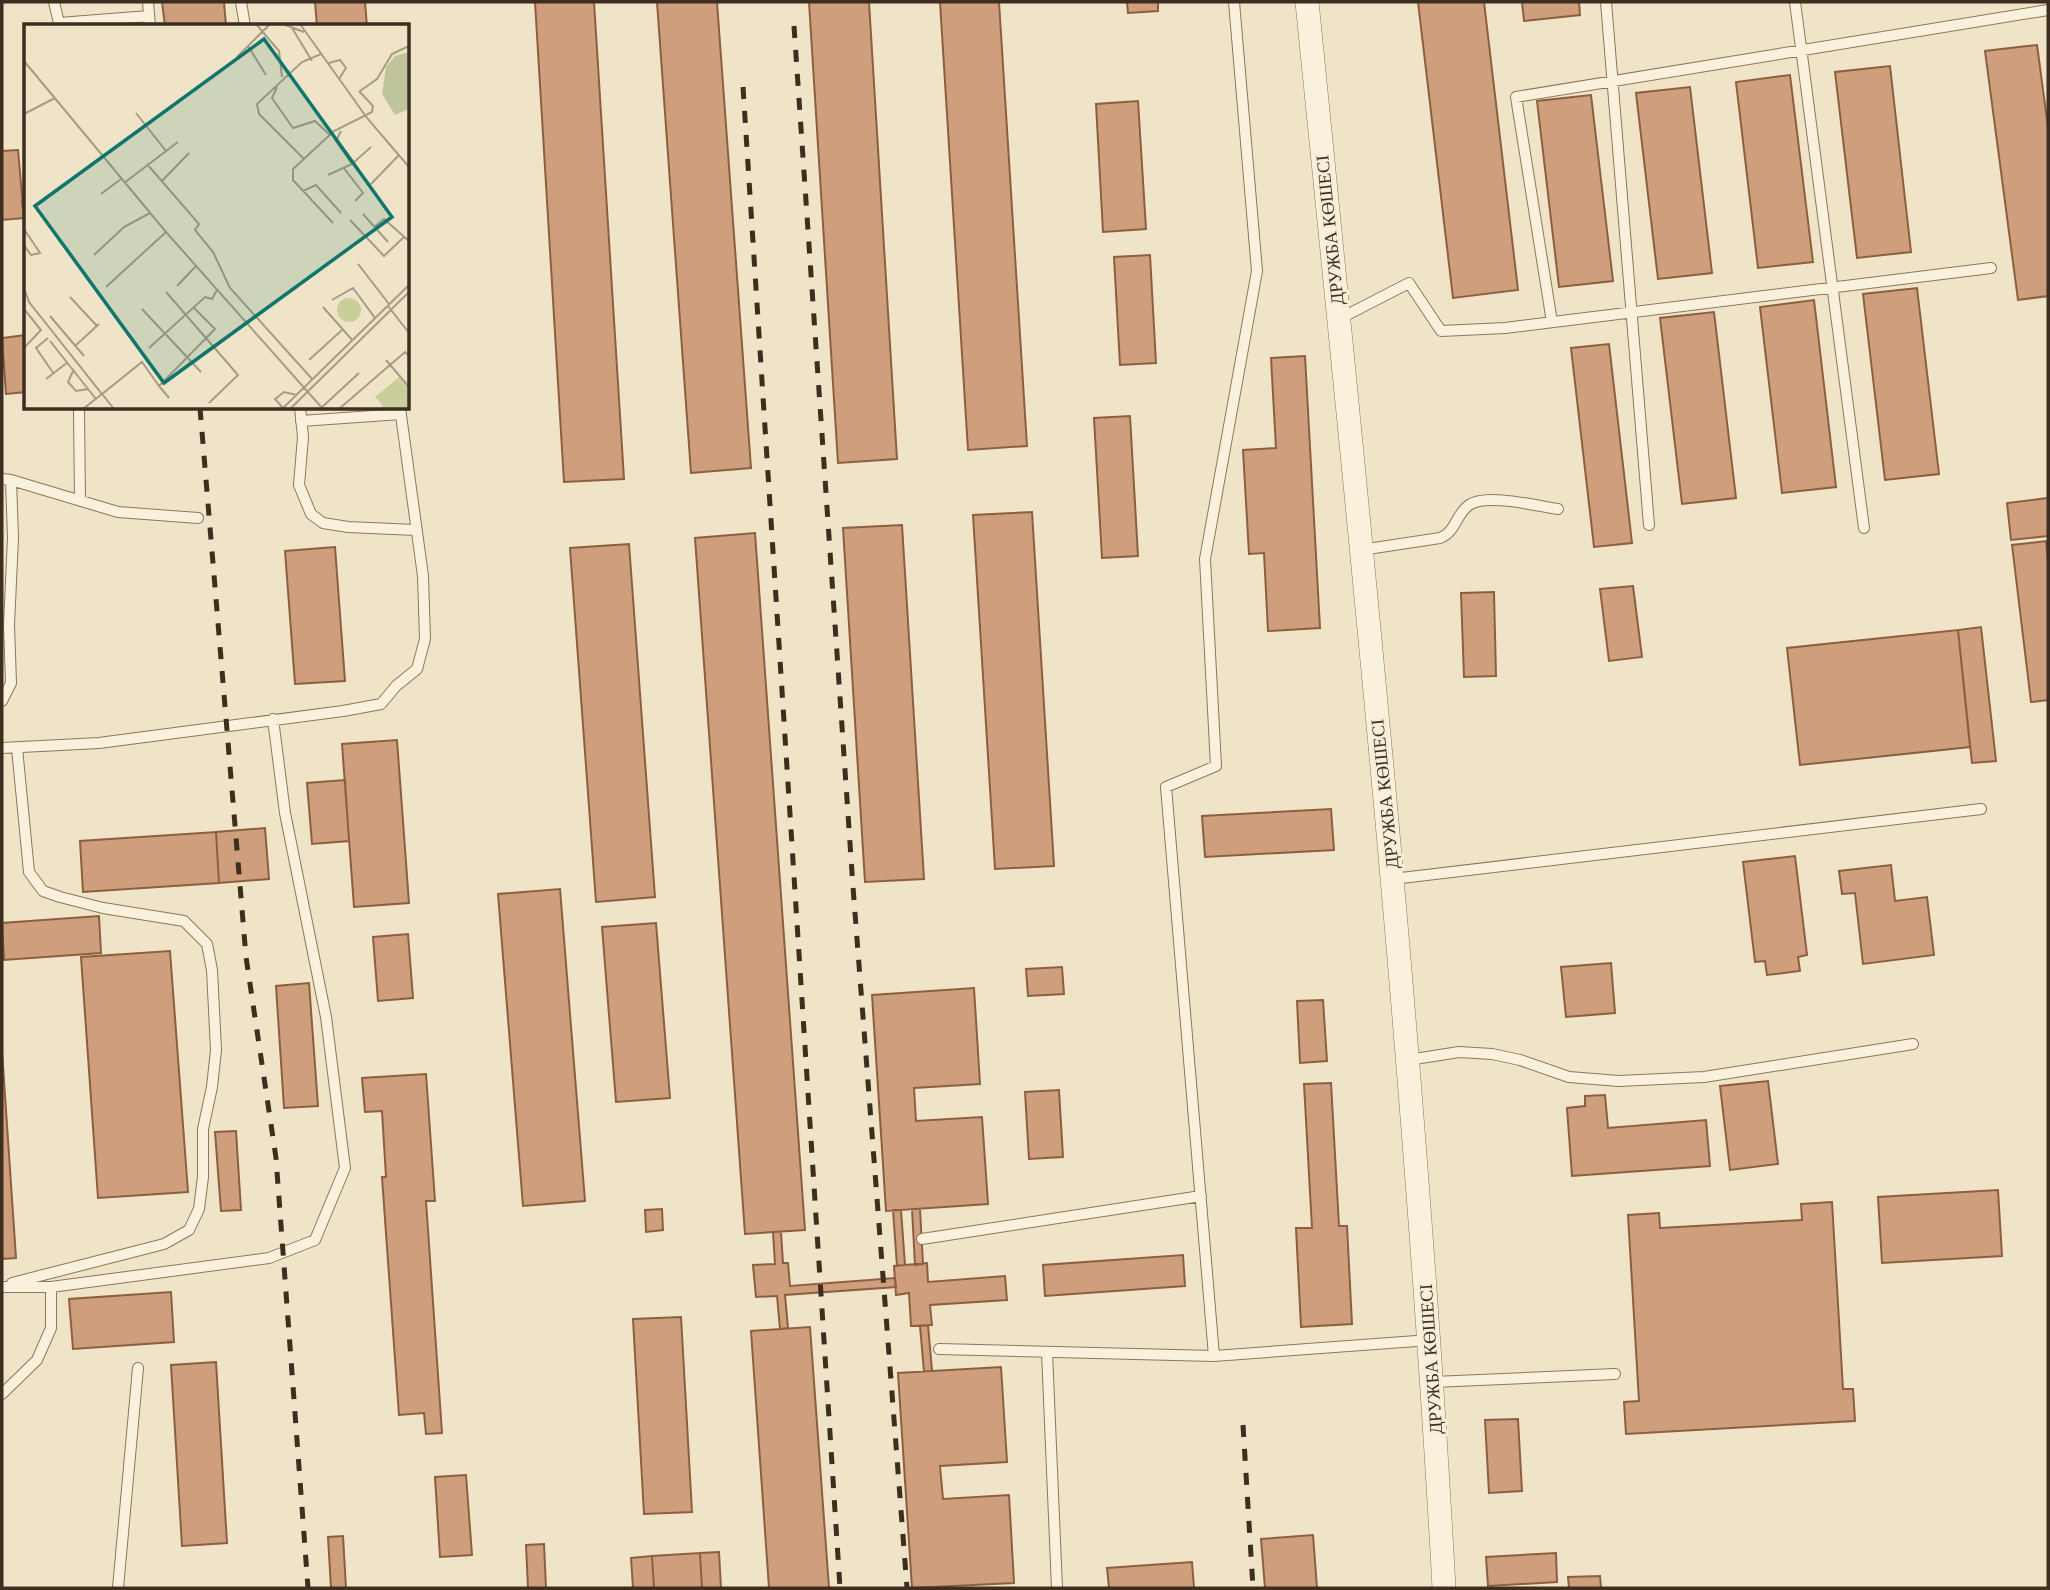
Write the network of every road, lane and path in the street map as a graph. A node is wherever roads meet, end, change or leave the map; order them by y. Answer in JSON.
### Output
{"nodes":[{"id":1,"x":54,"y":2,"type":"edge"},
{"id":2,"x":148,"y":2,"type":"edge"},
{"id":3,"x":241,"y":2,"type":"edge"},
{"id":4,"x":1234,"y":2,"type":"edge"},
{"id":5,"x":1307,"y":2,"type":"edge"},
{"id":6,"x":1606,"y":2,"type":"edge"},
{"id":7,"x":1795,"y":2,"type":"edge"},
{"id":8,"x":2048,"y":10,"type":"edge"},
{"id":9,"x":150,"y":21,"type":"edge"},
{"id":10,"x":244,"y":24,"type":"edge"},
{"id":11,"x":1801,"y":50,"type":"junction"},
{"id":12,"x":1613,"y":81,"type":"junction"},
{"id":13,"x":1991,"y":268,"type":"dead end"},
{"id":14,"x":1833,"y":287,"type":"junction"},
{"id":15,"x":1632,"y":312,"type":"junction"},
{"id":16,"x":1339,"y":319,"type":"junction"},
{"id":17,"x":1552,"y":322,"type":"junction"},
{"id":18,"x":79,"y":410,"type":"edge"},
{"id":19,"x":300,"y":410,"type":"edge"},
{"id":20,"x":400,"y":411,"type":"edge"},
{"id":21,"x":301,"y":421,"type":"junction"},
{"id":22,"x":6,"y":479,"type":"edge"},
{"id":23,"x":80,"y":501,"type":"junction"},
{"id":24,"x":1558,"y":509,"type":"dead end"},
{"id":25,"x":198,"y":518,"type":"dead end"},
{"id":26,"x":1649,"y":525,"type":"dead end"},
{"id":27,"x":1864,"y":528,"type":"dead end"},
{"id":28,"x":416,"y":530,"type":"junction"},
{"id":29,"x":1361,"y":550,"type":"junction"},
{"id":30,"x":2,"y":701,"type":"edge"},
{"id":31,"x":273,"y":719,"type":"junction"},
{"id":32,"x":16,"y":747,"type":"junction"},
{"id":33,"x":2,"y":748,"type":"edge"},
{"id":34,"x":1981,"y":809,"type":"dead end"},
{"id":35,"x":1394,"y":879,"type":"junction"},
{"id":36,"x":1913,"y":1044,"type":"dead end"},
{"id":37,"x":1408,"y":1060,"type":"junction"},
{"id":38,"x":1200,"y":1196,"type":"junction"},
{"id":39,"x":922,"y":1239,"type":"dead end"},
{"id":40,"x":2,"y":1286,"type":"edge"},
{"id":41,"x":51,"y":1287,"type":"junction"},
{"id":42,"x":1430,"y":1340,"type":"junction"},
{"id":43,"x":939,"y":1349,"type":"dead end"},
{"id":44,"x":1047,"y":1352,"type":"junction"},
{"id":45,"x":1214,"y":1356,"type":"junction"},
{"id":46,"x":138,"y":1368,"type":"dead end"},
{"id":47,"x":1615,"y":1374,"type":"dead end"},
{"id":48,"x":1433,"y":1382,"type":"junction"},
{"id":49,"x":2,"y":1394,"type":"edge"},
{"id":50,"x":118,"y":1588,"type":"edge"},
{"id":51,"x":1057,"y":1588,"type":"edge"},
{"id":52,"x":1444,"y":1588,"type":"edge"}],
"edges":[{"from":1,"to":9,"type":"lane"},
{"from":2,"to":9,"type":"lane"},
{"from":3,"to":10,"type":"lane"},
{"from":4,"to":38,"type":"lane"},
{"from":5,"to":16,"type":"street","name":"ДРУЖБА КӨШЕСІ"},
{"from":6,"to":12,"type":"lane"},
{"from":7,"to":11,"type":"lane"},
{"from":8,"to":11,"type":"lane"},
{"from":11,"to":12,"type":"lane"},
{"from":11,"to":14,"type":"lane"},
{"from":12,"to":15,"type":"lane"},
{"from":12,"to":17,"type":"lane"},
{"from":13,"to":14,"type":"lane"},
{"from":14,"to":15,"type":"lane"},
{"from":14,"to":27,"type":"lane"},
{"from":15,"to":17,"type":"lane"},
{"from":15,"to":26,"type":"lane"},
{"from":16,"to":17,"type":"lane"},
{"from":16,"to":29,"type":"street","name":"ДРУЖБА КӨШЕСІ"},
{"from":18,"to":23,"type":"lane"},
{"from":19,"to":21,"type":"lane"},
{"from":20,"to":21,"type":"lane"},
{"from":20,"to":28,"type":"lane"},
{"from":21,"to":28,"type":"lane"},
{"from":22,"to":23,"type":"lane"},
{"from":22,"to":30,"type":"lane"},
{"from":23,"to":25,"type":"lane"},
{"from":24,"to":29,"type":"lane"},
{"from":28,"to":31,"type":"lane"},
{"from":29,"to":35,"type":"street","name":"ДРУЖБА КӨШЕСІ"},
{"from":31,"to":32,"type":"lane"},
{"from":31,"to":41,"type":"lane"},
{"from":32,"to":33,"type":"lane"},
{"from":32,"to":40,"type":"lane"},
{"from":34,"to":35,"type":"lane"},
{"from":35,"to":37,"type":"street","name":"ДРУЖБА КӨШЕСІ"},
{"from":36,"to":37,"type":"lane"},
{"from":37,"to":42,"type":"street","name":"ДРУЖБА КӨШЕСІ"},
{"from":38,"to":39,"type":"lane"},
{"from":38,"to":45,"type":"lane"},
{"from":40,"to":41,"type":"lane"},
{"from":41,"to":49,"type":"lane"},
{"from":42,"to":45,"type":"lane"},
{"from":42,"to":48,"type":"street","name":"ДРУЖБА КӨШЕСІ"},
{"from":43,"to":44,"type":"lane"},
{"from":44,"to":45,"type":"lane"},
{"from":44,"to":51,"type":"lane"},
{"from":46,"to":50,"type":"lane"},
{"from":47,"to":48,"type":"lane"},
{"from":48,"to":52,"type":"street","name":"ДРУЖБА КӨШЕСІ"}]}
